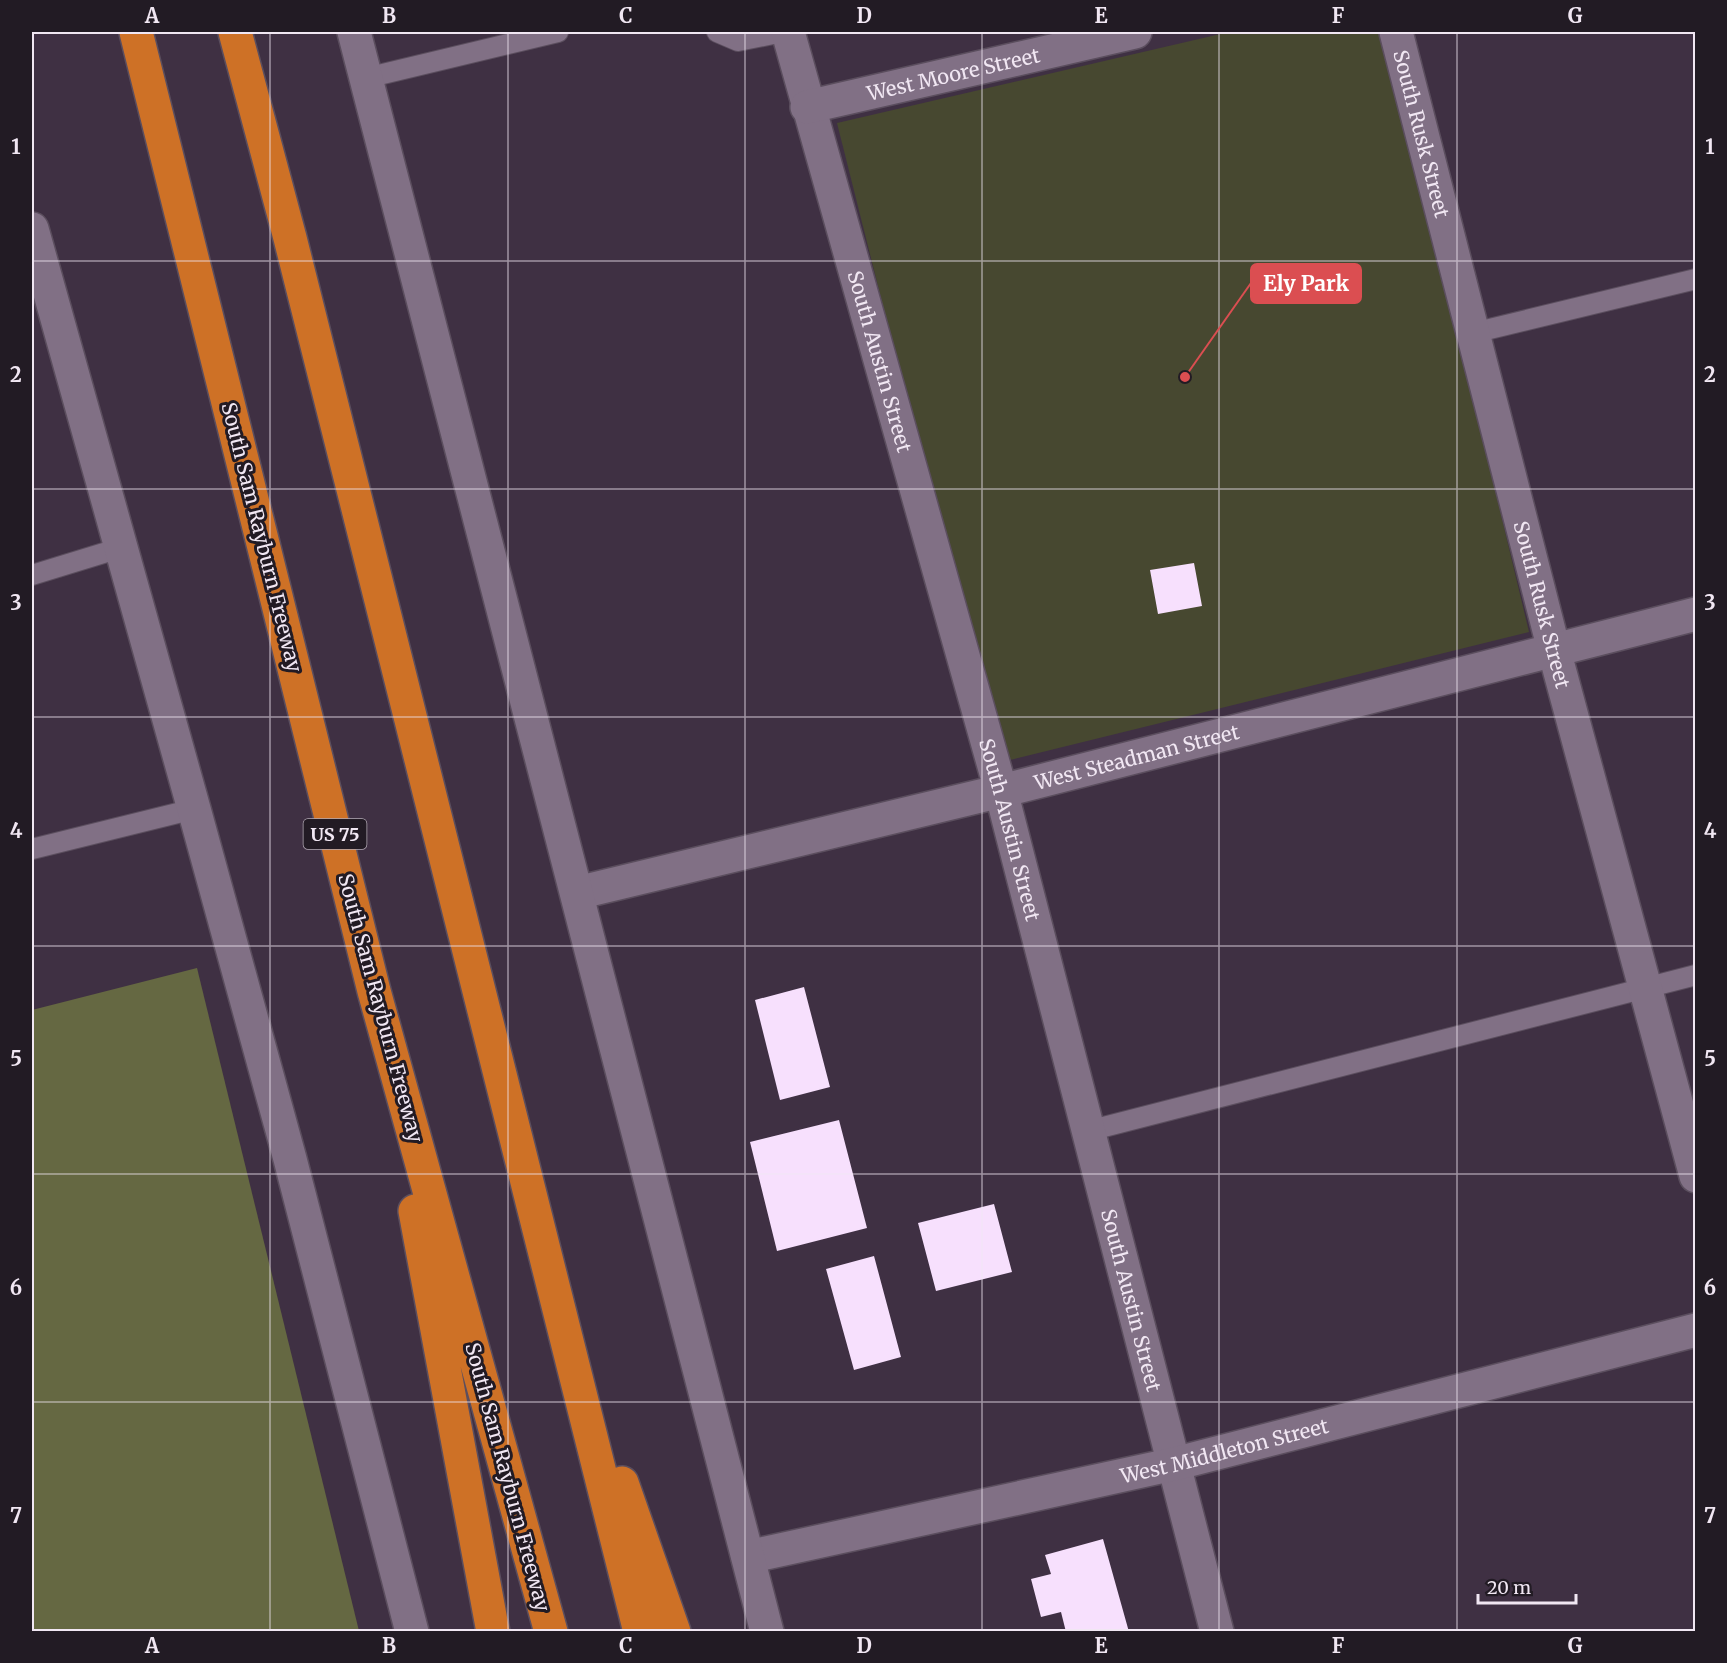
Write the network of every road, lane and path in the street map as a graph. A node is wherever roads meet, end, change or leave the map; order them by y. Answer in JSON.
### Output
{"nodes":[{"id":1,"x":136,"y":32,"type":"edge"},
{"id":2,"x":235,"y":32,"type":"edge"},
{"id":3,"x":354,"y":32,"type":"edge"},
{"id":4,"x":558,"y":32,"type":"edge"},
{"id":5,"x":717,"y":32,"type":"edge"},
{"id":6,"x":783,"y":32,"type":"edge"},
{"id":7,"x":788,"y":32,"type":"edge"},
{"id":8,"x":1135,"y":32,"type":"edge"},
{"id":9,"x":1396,"y":32,"type":"edge"},
{"id":10,"x":507,"y":38,"type":"edge"},
{"id":11,"x":366,"y":78,"type":"junction"},
{"id":12,"x":807,"y":107,"type":"junction"},
{"id":13,"x":32,"y":229,"type":"edge"},
{"id":14,"x":1695,"y":279,"type":"edge"},
{"id":15,"x":1473,"y":333,"type":"junction"},
{"id":16,"x":120,"y":548,"type":"junction"},
{"id":17,"x":32,"y":574,"type":"edge"},
{"id":18,"x":1695,"y":614,"type":"edge"},
{"id":19,"x":1554,"y":650,"type":"junction"},
{"id":20,"x":1001,"y":791,"type":"junction"},
{"id":21,"x":194,"y":809,"type":"junction"},
{"id":22,"x":32,"y":850,"type":"edge"},
{"id":23,"x":577,"y":893,"type":"junction"},
{"id":24,"x":1695,"y":975,"type":"edge"},
{"id":25,"x":1645,"y":988,"type":"junction"},
{"id":26,"x":374,"y":991,"type":"junction"},
{"id":27,"x":1088,"y":1131,"type":"junction"},
{"id":28,"x":1695,"y":1176,"type":"edge"},
{"id":29,"x":552,"y":1282,"type":"junction"},
{"id":30,"x":1695,"y":1330,"type":"edge"},
{"id":31,"x":1174,"y":1464,"type":"junction"},
{"id":32,"x":748,"y":1557,"type":"junction"},
{"id":33,"x":412,"y":1632,"type":"edge"},
{"id":34,"x":493,"y":1632,"type":"edge"},
{"id":35,"x":550,"y":1632,"type":"edge"},
{"id":36,"x":640,"y":1632,"type":"edge"},
{"id":37,"x":674,"y":1632,"type":"edge"},
{"id":38,"x":767,"y":1632,"type":"edge"},
{"id":39,"x":1217,"y":1632,"type":"edge"}],
"edges":[{"from":1,"to":26,"type":"highway","name":"South Sam Rayburn Freeway","number":"US 75"},
{"from":2,"to":29,"type":"highway"},
{"from":3,"to":11,"type":"street"},
{"from":4,"to":10,"type":"lane"},
{"from":5,"to":6,"type":"lane"},
{"from":7,"to":12,"type":"street","name":"South Austin Street"},
{"from":8,"to":12,"type":"street","name":"West Moore Street"},
{"from":9,"to":15,"type":"street","name":"South Rusk Street"},
{"from":10,"to":11,"type":"lane"},
{"from":11,"to":23,"type":"street"},
{"from":12,"to":20,"type":"street","name":"South Austin Street"},
{"from":13,"to":16,"type":"street"},
{"from":14,"to":15,"type":"lane"},
{"from":15,"to":19,"type":"street","name":"South Rusk Street"},
{"from":16,"to":17,"type":"lane"},
{"from":16,"to":21,"type":"street"},
{"from":18,"to":19,"type":"street","name":"West Steadman Street"},
{"from":19,"to":20,"type":"street","name":"West Steadman Street"},
{"from":19,"to":25,"type":"street","name":"South Rusk Street"},
{"from":20,"to":23,"type":"street","name":"West Steadman Street"},
{"from":20,"to":27,"type":"street","name":"South Austin Street"},
{"from":21,"to":22,"type":"lane"},
{"from":21,"to":33,"type":"street"},
{"from":23,"to":32,"type":"street"},
{"from":24,"to":25,"type":"lane"},
{"from":25,"to":27,"type":"lane"},
{"from":25,"to":28,"type":"street","name":"South Rusk Street"},
{"from":26,"to":34,"type":"highway"},
{"from":26,"to":35,"type":"highway","name":"South Sam Rayburn Freeway","number":"US 75"},
{"from":27,"to":31,"type":"street","name":"South Austin Street"},
{"from":29,"to":36,"type":"highway"},
{"from":29,"to":37,"type":"highway"},
{"from":30,"to":31,"type":"street","name":"West Middleton Street"},
{"from":31,"to":32,"type":"street","name":"West Middleton Street"},
{"from":31,"to":39,"type":"street","name":"South Austin Street"},
{"from":32,"to":38,"type":"street"}]}
